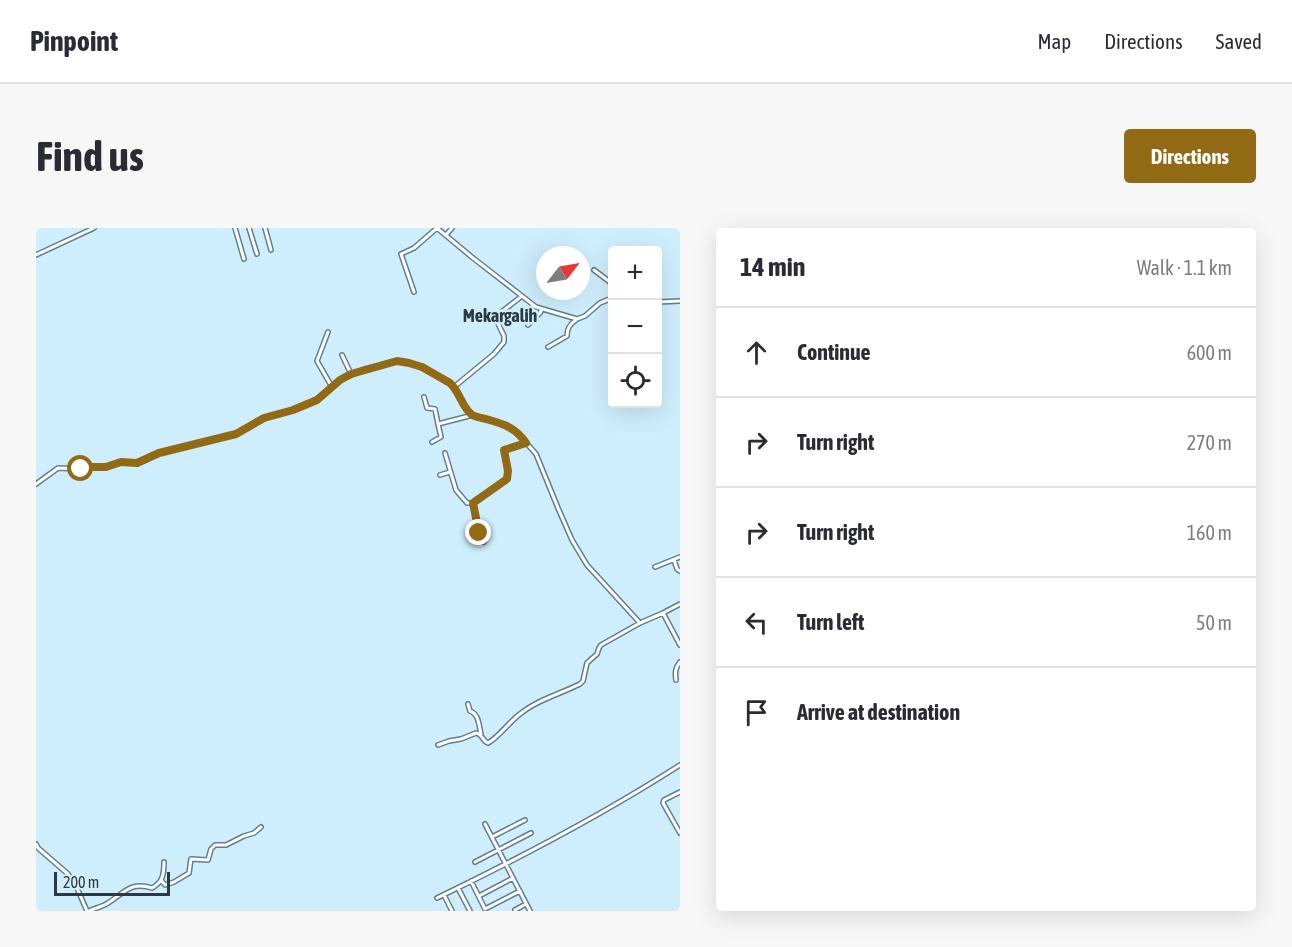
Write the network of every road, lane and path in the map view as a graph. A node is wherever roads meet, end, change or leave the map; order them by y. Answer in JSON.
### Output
{"nodes":[{"id":1,"x":94,"y":228,"type":"edge"},
{"id":2,"x":235,"y":228,"type":"edge"},
{"id":3,"x":249,"y":228,"type":"edge"},
{"id":4,"x":265,"y":228,"type":"edge"},
{"id":5,"x":437,"y":228,"type":"edge"},
{"id":6,"x":452,"y":228,"type":"edge"},
{"id":7,"x":446,"y":235,"type":"junction"},
{"id":8,"x":271,"y":250,"type":"dead end"},
{"id":9,"x":257,"y":254,"type":"dead end"},
{"id":10,"x":36,"y":255,"type":"edge"},
{"id":11,"x":244,"y":259,"type":"dead end"},
{"id":12,"x":594,"y":270,"type":"dead end"},
{"id":13,"x":608,"y":280,"type":"edge"},
{"id":14,"x":414,"y":292,"type":"dead end"},
{"id":15,"x":522,"y":296,"type":"junction"},
{"id":16,"x":608,"y":300,"type":"edge"},
{"id":17,"x":680,"y":301,"type":"edge"},
{"id":18,"x":662,"y":302,"type":"edge"},
{"id":19,"x":543,"y":309,"type":"junction"},
{"id":20,"x":576,"y":320,"type":"dead end"},
{"id":21,"x":528,"y":325,"type":"dead end"},
{"id":22,"x":328,"y":332,"type":"dead end"},
{"id":23,"x":548,"y":347,"type":"dead end"},
{"id":24,"x":342,"y":355,"type":"dead end"},
{"id":25,"x":351,"y":374,"type":"junction"},
{"id":26,"x":332,"y":387,"type":"junction"},
{"id":27,"x":454,"y":387,"type":"junction"},
{"id":28,"x":424,"y":397,"type":"dead end"},
{"id":29,"x":473,"y":415,"type":"junction"},
{"id":30,"x":438,"y":424,"type":"junction"},
{"id":31,"x":432,"y":442,"type":"dead end"},
{"id":32,"x":526,"y":443,"type":"junction"},
{"id":33,"x":444,"y":453,"type":"dead end"},
{"id":34,"x":451,"y":471,"type":"junction"},
{"id":35,"x":440,"y":475,"type":"dead end"},
{"id":36,"x":36,"y":484,"type":"edge"},
{"id":37,"x":473,"y":503,"type":"junction"},
{"id":38,"x":484,"y":542,"type":"dead end"},
{"id":39,"x":680,"y":557,"type":"edge"},
{"id":40,"x":674,"y":560,"type":"junction"},
{"id":41,"x":655,"y":567,"type":"dead end"},
{"id":42,"x":680,"y":571,"type":"edge"},
{"id":43,"x":680,"y":604,"type":"edge"},
{"id":44,"x":663,"y":614,"type":"junction"},
{"id":45,"x":640,"y":622,"type":"junction"},
{"id":46,"x":680,"y":645,"type":"edge"},
{"id":47,"x":680,"y":662,"type":"edge"},
{"id":48,"x":676,"y":680,"type":"dead end"},
{"id":49,"x":468,"y":704,"type":"dead end"},
{"id":50,"x":481,"y":734,"type":"junction"},
{"id":51,"x":438,"y":745,"type":"dead end"},
{"id":52,"x":680,"y":765,"type":"edge"},
{"id":53,"x":678,"y":793,"type":"edge"},
{"id":54,"x":680,"y":800,"type":"edge"},
{"id":55,"x":525,"y":820,"type":"dead end"},
{"id":56,"x":485,"y":824,"type":"dead end"},
{"id":57,"x":261,"y":826,"type":"dead end"},
{"id":58,"x":531,"y":833,"type":"dead end"},
{"id":59,"x":680,"y":833,"type":"edge"},
{"id":60,"x":492,"y":837,"type":"junction"},
{"id":61,"x":36,"y":844,"type":"edge"},
{"id":62,"x":498,"y":850,"type":"junction"},
{"id":63,"x":164,"y":862,"type":"dead end"},
{"id":64,"x":475,"y":862,"type":"dead end"},
{"id":65,"x":506,"y":864,"type":"junction"},
{"id":66,"x":513,"y":878,"type":"junction"},
{"id":67,"x":161,"y":880,"type":"junction"},
{"id":68,"x":471,"y":882,"type":"junction"},
{"id":69,"x":458,"y":888,"type":"junction"},
{"id":70,"x":520,"y":891,"type":"junction"},
{"id":71,"x":444,"y":895,"type":"junction"},
{"id":72,"x":478,"y":896,"type":"junction"},
{"id":73,"x":437,"y":898,"type":"dead end"},
{"id":74,"x":526,"y":904,"type":"junction"},
{"id":75,"x":486,"y":910,"type":"edge"},
{"id":76,"x":516,"y":910,"type":"edge"},
{"id":77,"x":88,"y":911,"type":"edge"},
{"id":78,"x":452,"y":911,"type":"edge"},
{"id":79,"x":470,"y":911,"type":"edge"},
{"id":80,"x":530,"y":911,"type":"edge"}],
"edges":[{"from":1,"to":10,"type":"street"},
{"from":2,"to":11,"type":"street"},
{"from":3,"to":9,"type":"street"},
{"from":4,"to":8,"type":"street"},
{"from":5,"to":7,"type":"street"},
{"from":5,"to":14,"type":"street"},
{"from":6,"to":7,"type":"street"},
{"from":7,"to":15,"type":"street"},
{"from":12,"to":13,"type":"street"},
{"from":15,"to":19,"type":"street"},
{"from":15,"to":27,"type":"street"},
{"from":16,"to":19,"type":"street"},
{"from":17,"to":18,"type":"street"},
{"from":19,"to":21,"type":"street"},
{"from":20,"to":23,"type":"street"},
{"from":22,"to":26,"type":"street"},
{"from":24,"to":25,"type":"street"},
{"from":25,"to":26,"type":"street"},
{"from":25,"to":27,"type":"street"},
{"from":26,"to":36,"type":"street"},
{"from":27,"to":29,"type":"street"},
{"from":28,"to":30,"type":"street"},
{"from":29,"to":30,"type":"street"},
{"from":29,"to":32,"type":"street"},
{"from":30,"to":31,"type":"street"},
{"from":32,"to":37,"type":"street"},
{"from":32,"to":45,"type":"street"},
{"from":33,"to":34,"type":"street"},
{"from":34,"to":35,"type":"street"},
{"from":34,"to":37,"type":"street"},
{"from":37,"to":38,"type":"street"},
{"from":39,"to":40,"type":"street"},
{"from":40,"to":41,"type":"street"},
{"from":40,"to":42,"type":"street"},
{"from":43,"to":44,"type":"street"},
{"from":44,"to":45,"type":"street"},
{"from":44,"to":46,"type":"street"},
{"from":45,"to":50,"type":"street"},
{"from":47,"to":48,"type":"street"},
{"from":49,"to":50,"type":"street"},
{"from":50,"to":51,"type":"street"},
{"from":52,"to":65,"type":"street"},
{"from":53,"to":54,"type":"street"},
{"from":53,"to":59,"type":"street"},
{"from":55,"to":60,"type":"street"},
{"from":56,"to":60,"type":"street"},
{"from":57,"to":67,"type":"street"},
{"from":58,"to":62,"type":"street"},
{"from":60,"to":62,"type":"street"},
{"from":61,"to":77,"type":"street"},
{"from":62,"to":64,"type":"street"},
{"from":62,"to":65,"type":"street"},
{"from":63,"to":67,"type":"street"},
{"from":65,"to":66,"type":"street"},
{"from":65,"to":68,"type":"street"},
{"from":66,"to":70,"type":"street"},
{"from":66,"to":72,"type":"street"},
{"from":67,"to":77,"type":"street"},
{"from":68,"to":69,"type":"street"},
{"from":68,"to":72,"type":"street"},
{"from":69,"to":71,"type":"street"},
{"from":69,"to":79,"type":"street"},
{"from":70,"to":74,"type":"street"},
{"from":70,"to":75,"type":"street"},
{"from":71,"to":73,"type":"street"},
{"from":71,"to":78,"type":"street"},
{"from":72,"to":75,"type":"street"},
{"from":74,"to":76,"type":"street"},
{"from":74,"to":80,"type":"street"}]}
